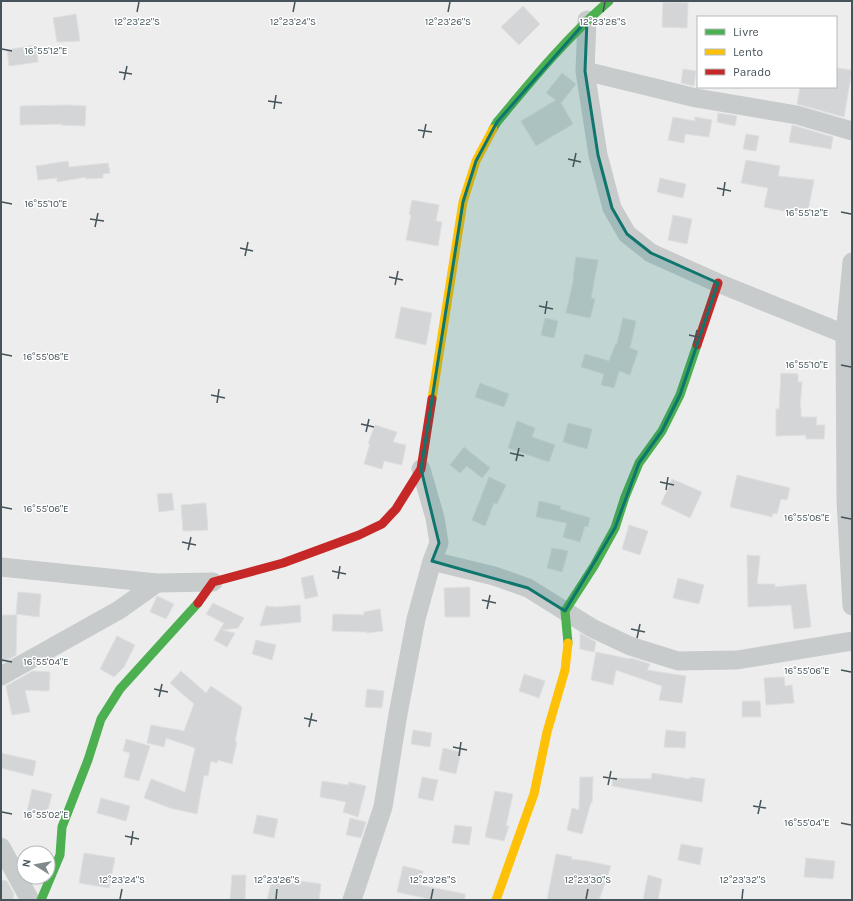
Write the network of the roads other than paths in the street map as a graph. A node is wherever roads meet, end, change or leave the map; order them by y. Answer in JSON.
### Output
{"nodes":[{"id":1,"x":609,"y":1,"type":"edge"},
{"id":2,"x":587,"y":20,"type":"junction"},
{"id":3,"x":585,"y":71,"type":"junction"},
{"id":4,"x":852,"y":131,"type":"edge"},
{"id":5,"x":852,"y":262,"type":"edge"},
{"id":6,"x":718,"y":283,"type":"junction"},
{"id":7,"x":849,"y":336,"type":"edge"},
{"id":8,"x":421,"y":469,"type":"junction"},
{"id":9,"x":432,"y":561,"type":"junction"},
{"id":10,"x":1,"y":567,"type":"edge"},
{"id":11,"x":213,"y":582,"type":"junction"},
{"id":12,"x":157,"y":583,"type":"junction"},
{"id":13,"x":852,"y":606,"type":"edge"},
{"id":14,"x":566,"y":611,"type":"junction"},
{"id":15,"x":852,"y":642,"type":"edge"},
{"id":16,"x":1,"y":676,"type":"edge"},
{"id":17,"x":1,"y":847,"type":"edge"},
{"id":18,"x":30,"y":900,"type":"edge"},
{"id":19,"x":41,"y":900,"type":"edge"},
{"id":20,"x":352,"y":900,"type":"edge"},
{"id":21,"x":496,"y":900,"type":"edge"}],
"edges":[{"from":1,"to":2,"type":"street"},
{"from":2,"to":3,"type":"street"},
{"from":2,"to":8,"type":"street"},
{"from":3,"to":4,"type":"street"},
{"from":3,"to":6,"type":"street"},
{"from":5,"to":7,"type":"street"},
{"from":6,"to":7,"type":"street"},
{"from":6,"to":14,"type":"street"},
{"from":7,"to":13,"type":"street"},
{"from":8,"to":9,"type":"street"},
{"from":8,"to":11,"type":"street"},
{"from":9,"to":14,"type":"street"},
{"from":9,"to":20,"type":"street"},
{"from":10,"to":12,"type":"street"},
{"from":11,"to":12,"type":"street"},
{"from":11,"to":19,"type":"street"},
{"from":12,"to":16,"type":"street"},
{"from":14,"to":15,"type":"street"},
{"from":14,"to":21,"type":"street"},
{"from":17,"to":18,"type":"street"}]}
